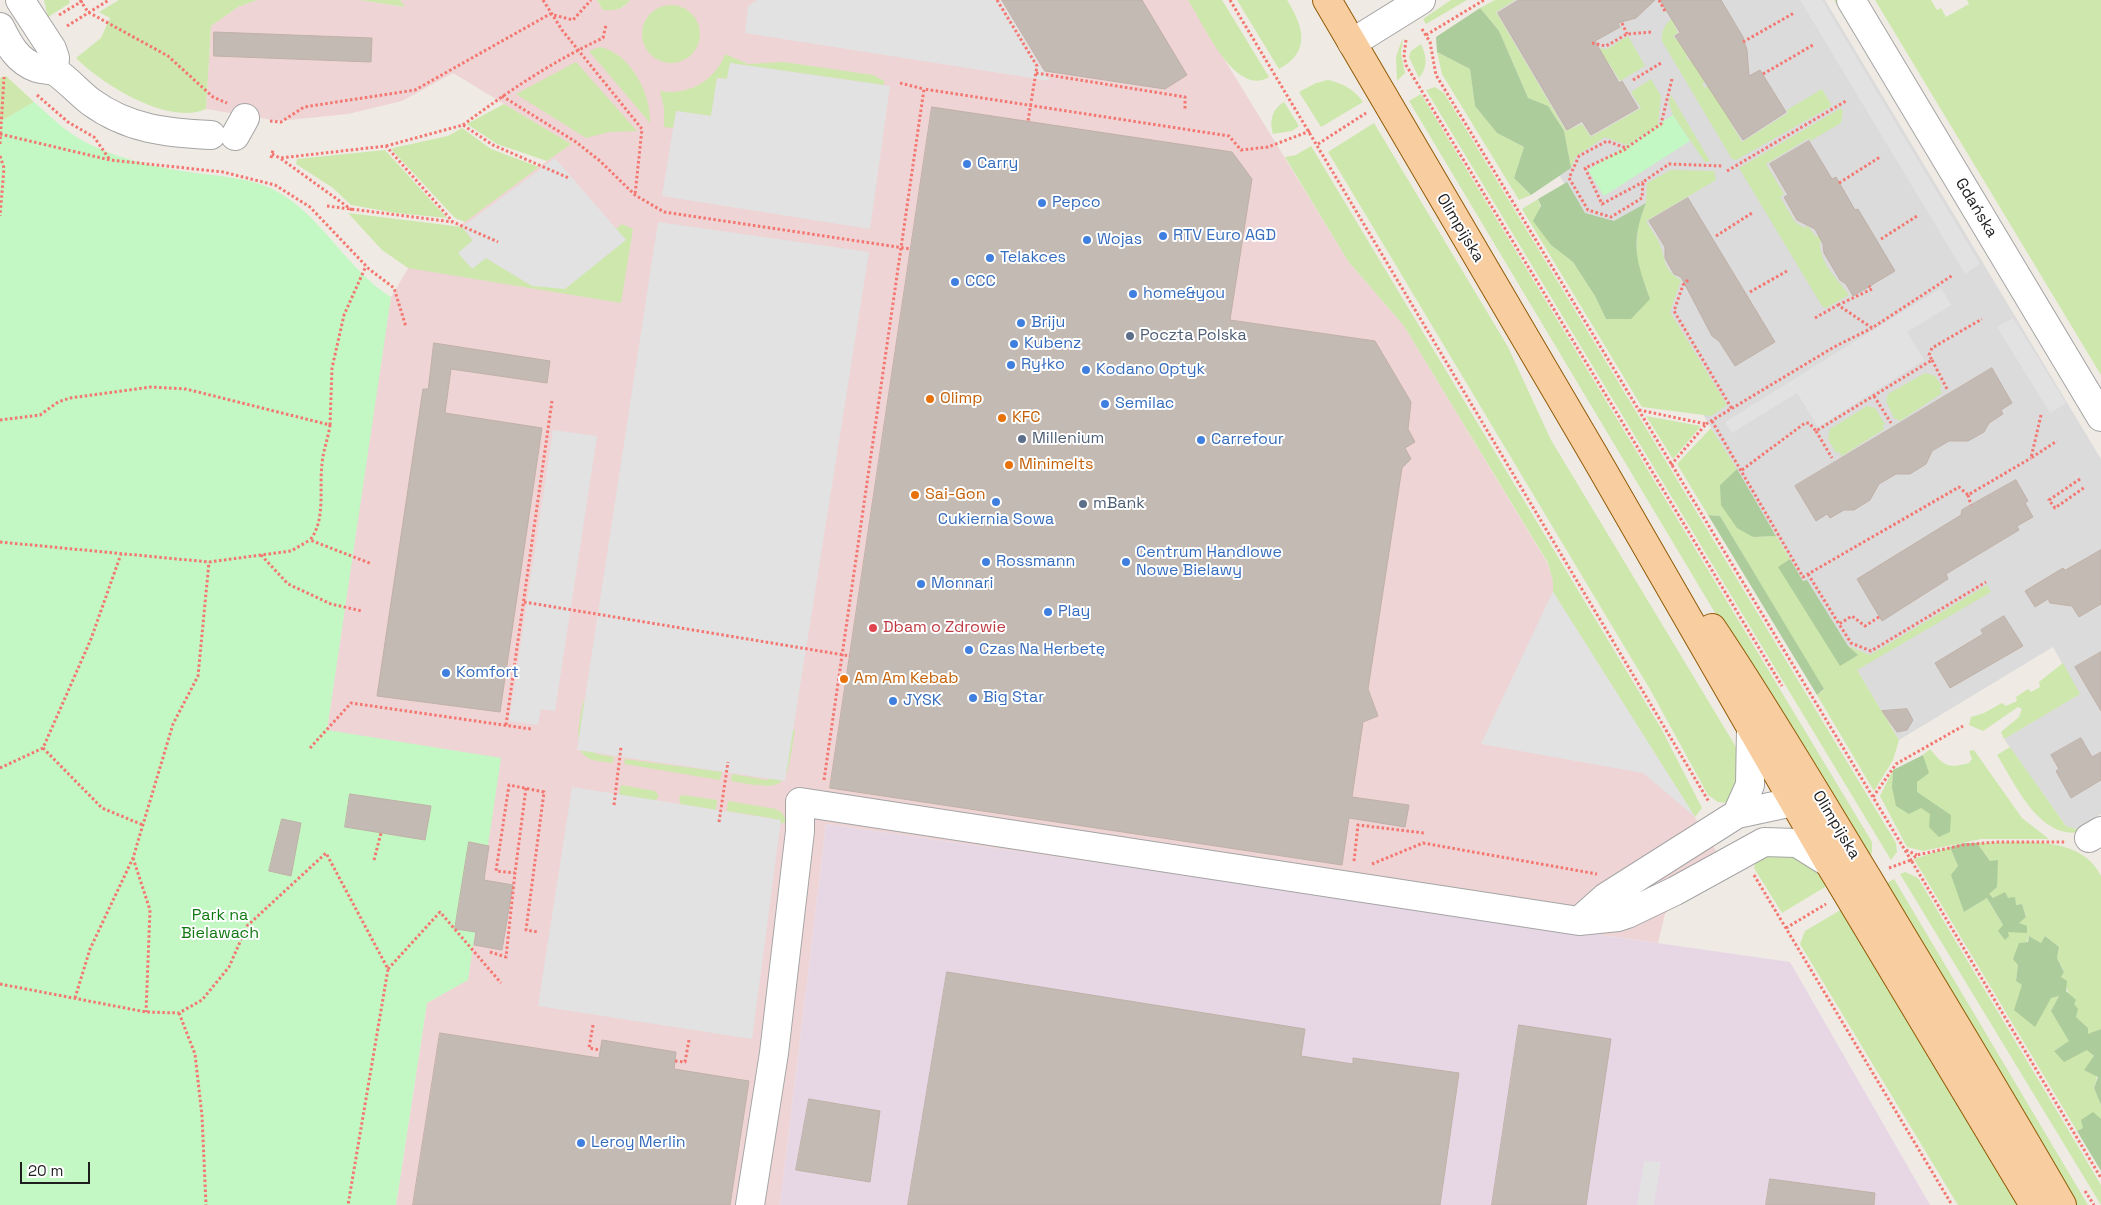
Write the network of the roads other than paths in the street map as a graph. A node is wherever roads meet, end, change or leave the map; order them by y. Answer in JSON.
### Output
{"nodes":[{"id":1,"x":1327,"y":0,"type":"edge"},
{"id":2,"x":1851,"y":0,"type":"edge"},
{"id":3,"x":1409,"y":7,"type":"edge"},
{"id":4,"x":36,"y":9,"type":"edge"},
{"id":5,"x":3,"y":40,"type":"edge"},
{"id":6,"x":1352,"y":43,"type":"junction"},
{"id":7,"x":54,"y":71,"type":"junction"},
{"id":8,"x":239,"y":123,"type":"road end"},
{"id":9,"x":2101,"y":417,"type":"edge"},
{"id":10,"x":1594,"y":455,"type":"junction"},
{"id":11,"x":1751,"y":730,"type":"junction"},
{"id":12,"x":1796,"y":760,"type":"junction"},
{"id":13,"x":1793,"y":802,"type":"junction"},
{"id":14,"x":1726,"y":812,"type":"junction"},
{"id":15,"x":1833,"y":821,"type":"junction"},
{"id":16,"x":1764,"y":842,"type":"junction"},
{"id":17,"x":1829,"y":863,"type":"junction"},
{"id":18,"x":1579,"y":921,"type":"junction"},
{"id":19,"x":750,"y":1205,"type":"edge"},
{"id":20,"x":2034,"y":1205,"type":"edge"},
{"id":21,"x":2062,"y":1205,"type":"edge"}],
"edges":[{"from":1,"to":6,"type":"main road","name":"Olimpijska"},
{"from":2,"to":9,"type":"street","name":"Gdańska"},
{"from":3,"to":6,"type":"street"},
{"from":4,"to":7,"type":"street"},
{"from":5,"to":7,"type":"street"},
{"from":6,"to":10,"type":"main road","name":"Olimpijska"},
{"from":7,"to":8,"type":"street"},
{"from":10,"to":11,"type":"main road","name":"Olimpijska"},
{"from":10,"to":12,"type":"main road","name":"Olimpijska"},
{"from":11,"to":13,"type":"main road","name":"Olimpijska"},
{"from":11,"to":14,"type":"street"},
{"from":12,"to":13,"type":"street"},
{"from":12,"to":15,"type":"main road","name":"Olimpijska"},
{"from":13,"to":14,"type":"street"},
{"from":13,"to":15,"type":"street"},
{"from":13,"to":16,"type":"street"},
{"from":13,"to":17,"type":"main road","name":"Olimpijska"},
{"from":14,"to":18,"type":"street"},
{"from":15,"to":21,"type":"main road","name":"Olimpijska"},
{"from":16,"to":17,"type":"street"},
{"from":16,"to":18,"type":"street"},
{"from":17,"to":20,"type":"main road","name":"Olimpijska"},
{"from":18,"to":19,"type":"street"}]}
